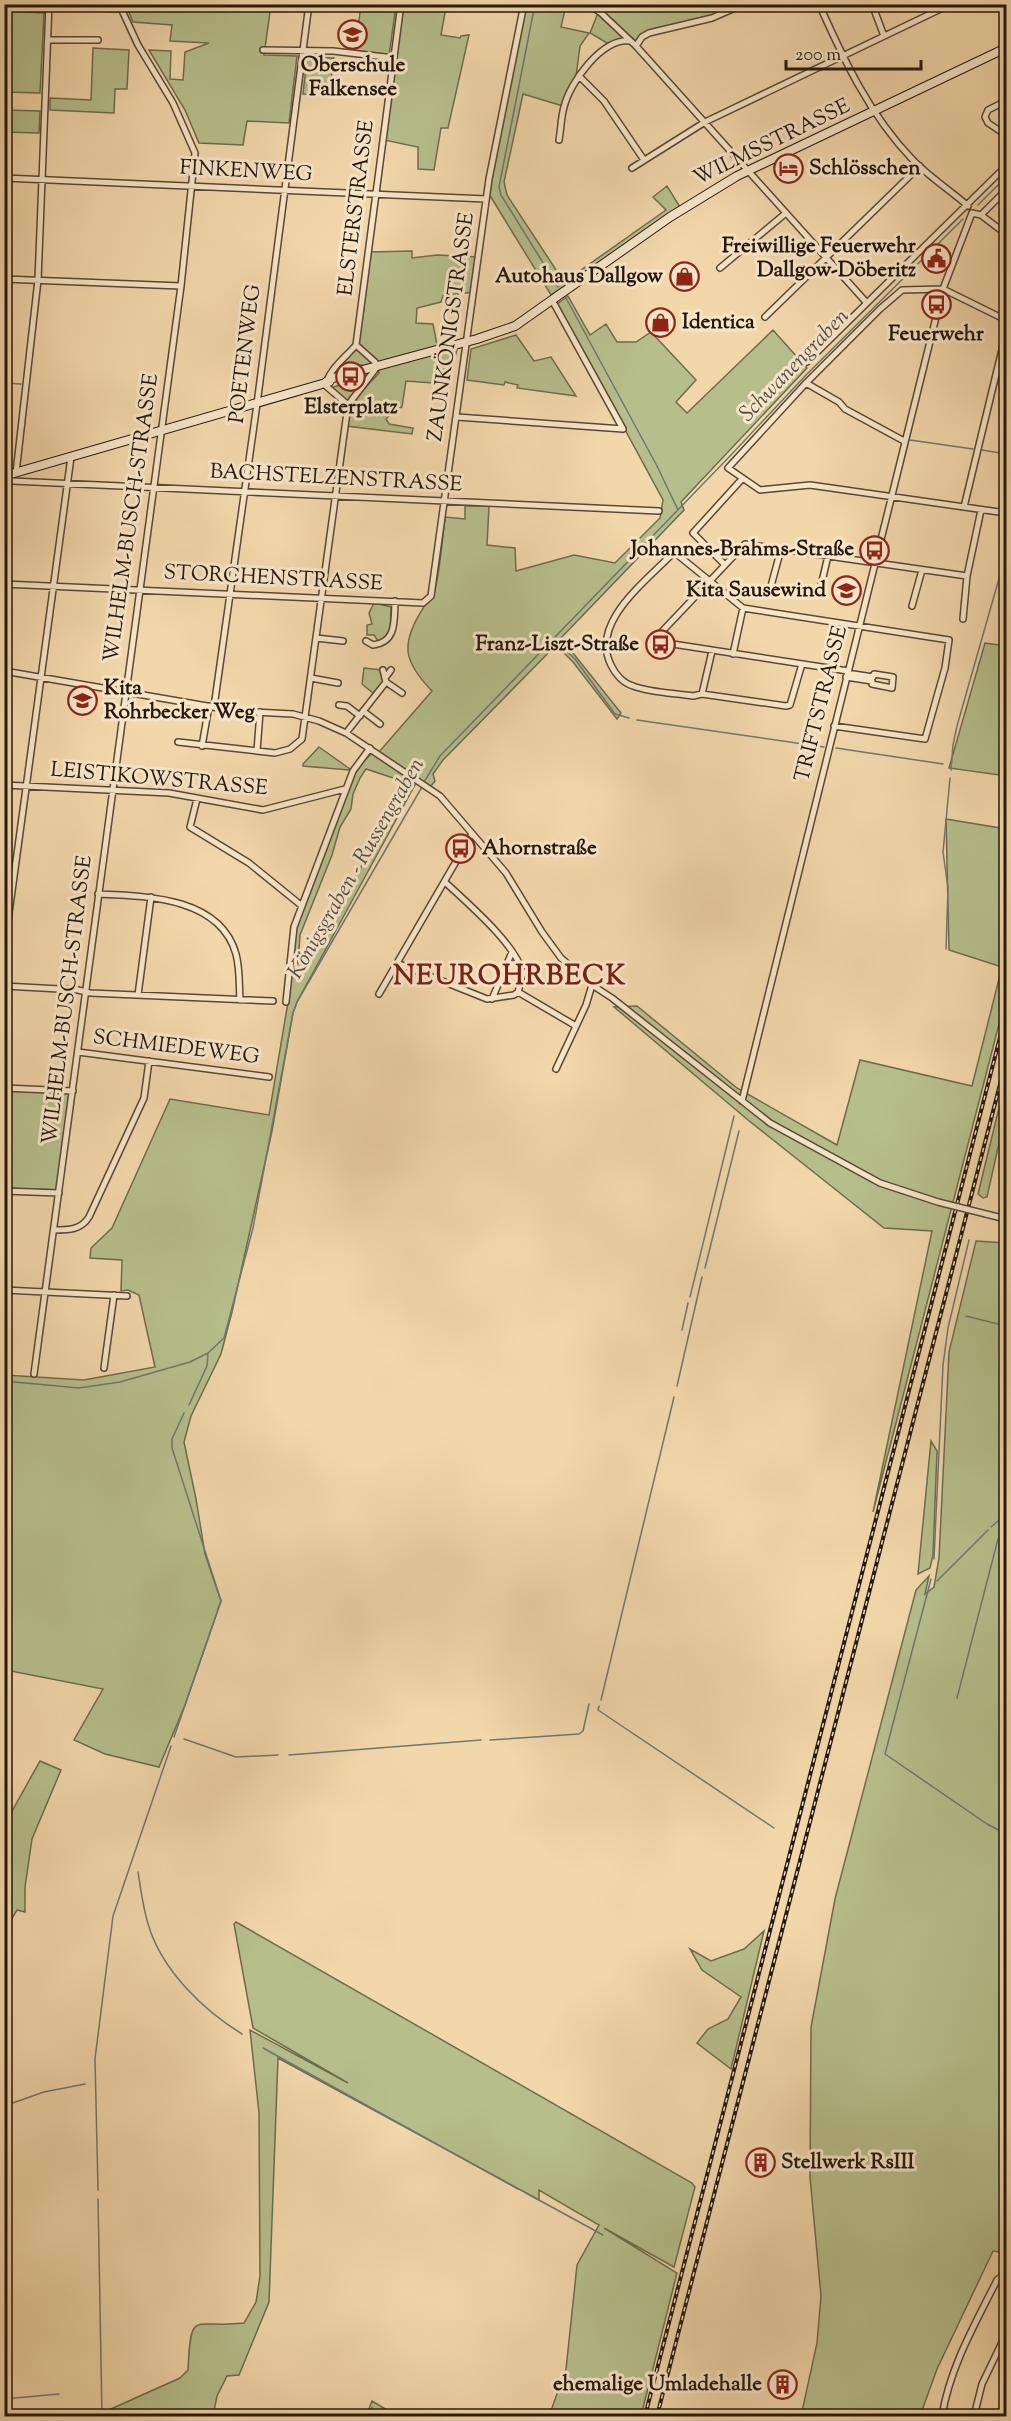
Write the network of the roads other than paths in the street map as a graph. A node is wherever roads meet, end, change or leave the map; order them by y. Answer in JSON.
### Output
{"nodes":[{"id":1,"x":49,"y":4,"type":"edge"},
{"id":2,"x":119,"y":4,"type":"edge"},
{"id":3,"x":309,"y":4,"type":"edge"},
{"id":4,"x":401,"y":4,"type":"edge"},
{"id":5,"x":524,"y":4,"type":"edge"},
{"id":6,"x":588,"y":4,"type":"edge"},
{"id":7,"x":744,"y":4,"type":"edge"},
{"id":8,"x":819,"y":4,"type":"edge"},
{"id":9,"x":872,"y":4,"type":"edge"},
{"id":10,"x":951,"y":4,"type":"edge"},
{"id":11,"x":884,"y":36,"type":"junction"},
{"id":12,"x":48,"y":40,"type":"junction"},
{"id":13,"x":98,"y":40,"type":"dead end"},
{"id":14,"x":634,"y":43,"type":"junction"},
{"id":15,"x":1006,"y":48,"type":"edge"},
{"id":16,"x":263,"y":50,"type":"dead end"},
{"id":17,"x":303,"y":51,"type":"junction"},
{"id":18,"x":842,"y":57,"type":"junction"},
{"id":19,"x":394,"y":58,"type":"junction"},
{"id":20,"x":579,"y":76,"type":"junction"},
{"id":21,"x":1006,"y":101,"type":"edge"},
{"id":22,"x":874,"y":112,"type":"junction"},
{"id":23,"x":705,"y":122,"type":"junction"},
{"id":24,"x":1006,"y":135,"type":"edge"},
{"id":25,"x":559,"y":140,"type":"dead end"},
{"id":26,"x":644,"y":160,"type":"junction"},
{"id":27,"x":920,"y":166,"type":"junction"},
{"id":28,"x":632,"y":168,"type":"dead end"},
{"id":29,"x":749,"y":172,"type":"junction"},
{"id":30,"x":1000,"y":172,"type":"dead end"},
{"id":31,"x":4,"y":178,"type":"edge"},
{"id":32,"x":42,"y":179,"type":"junction"},
{"id":33,"x":193,"y":186,"type":"junction"},
{"id":34,"x":284,"y":190,"type":"junction"},
{"id":35,"x":1006,"y":190,"type":"edge"},
{"id":36,"x":375,"y":194,"type":"junction"},
{"id":37,"x":486,"y":199,"type":"junction"},
{"id":38,"x":968,"y":206,"type":"junction"},
{"id":39,"x":786,"y":213,"type":"junction"},
{"id":40,"x":972,"y":213,"type":"junction"},
{"id":41,"x":981,"y":214,"type":"junction"},
{"id":42,"x":1006,"y":234,"type":"edge"},
{"id":43,"x":826,"y":258,"type":"junction"},
{"id":44,"x":720,"y":268,"type":"dead end"},
{"id":45,"x":4,"y":279,"type":"edge"},
{"id":46,"x":38,"y":280,"type":"junction"},
{"id":47,"x":181,"y":286,"type":"junction"},
{"id":48,"x":943,"y":289,"type":"junction"},
{"id":49,"x":552,"y":300,"type":"junction"},
{"id":50,"x":866,"y":302,"type":"junction"},
{"id":51,"x":765,"y":317,"type":"dead end"},
{"id":52,"x":1006,"y":320,"type":"edge"},
{"id":53,"x":1006,"y":333,"type":"edge"},
{"id":54,"x":467,"y":342,"type":"junction"},
{"id":55,"x":356,"y":345,"type":"junction"},
{"id":56,"x":807,"y":362,"type":"dead end"},
{"id":57,"x":377,"y":367,"type":"junction"},
{"id":58,"x":326,"y":382,"type":"junction"},
{"id":59,"x":806,"y":383,"type":"junction"},
{"id":60,"x":257,"y":404,"type":"junction"},
{"id":61,"x":348,"y":405,"type":"junction"},
{"id":62,"x":457,"y":417,"type":"junction"},
{"id":63,"x":161,"y":430,"type":"junction"},
{"id":64,"x":904,"y":441,"type":"junction"},
{"id":65,"x":71,"y":457,"type":"junction"},
{"id":66,"x":4,"y":476,"type":"edge"},
{"id":67,"x":14,"y":477,"type":"junction"},
{"id":68,"x":742,"y":479,"type":"junction"},
{"id":69,"x":68,"y":484,"type":"junction"},
{"id":70,"x":153,"y":489,"type":"junction"},
{"id":71,"x":244,"y":492,"type":"junction"},
{"id":72,"x":335,"y":496,"type":"junction"},
{"id":73,"x":891,"y":496,"type":"junction"},
{"id":74,"x":445,"y":501,"type":"junction"},
{"id":75,"x":964,"y":507,"type":"junction"},
{"id":76,"x":981,"y":510,"type":"junction"},
{"id":77,"x":659,"y":511,"type":"dead end"},
{"id":78,"x":1006,"y":513,"type":"edge"},
{"id":79,"x":781,"y":549,"type":"junction"},
{"id":80,"x":828,"y":556,"type":"junction"},
{"id":81,"x":874,"y":563,"type":"junction"},
{"id":82,"x":724,"y":564,"type":"junction"},
{"id":83,"x":922,"y":570,"type":"junction"},
{"id":84,"x":967,"y":576,"type":"junction"},
{"id":85,"x":709,"y":581,"type":"junction"},
{"id":86,"x":4,"y":584,"type":"edge"},
{"id":87,"x":54,"y":586,"type":"junction"},
{"id":88,"x":771,"y":586,"type":"dead end"},
{"id":89,"x":140,"y":590,"type":"junction"},
{"id":90,"x":230,"y":594,"type":"junction"},
{"id":91,"x":819,"y":594,"type":"dead end"},
{"id":92,"x":321,"y":598,"type":"junction"},
{"id":93,"x":427,"y":600,"type":"joint"},
{"id":94,"x":395,"y":601,"type":"junction"},
{"id":95,"x":912,"y":606,"type":"dead end"},
{"id":96,"x":743,"y":608,"type":"junction"},
{"id":97,"x":963,"y":618,"type":"dead end"},
{"id":98,"x":859,"y":625,"type":"junction"},
{"id":99,"x":316,"y":638,"type":"junction"},
{"id":100,"x":343,"y":641,"type":"dead end"},
{"id":101,"x":366,"y":641,"type":"dead end"},
{"id":102,"x":712,"y":651,"type":"junction"},
{"id":103,"x":733,"y":654,"type":"junction"},
{"id":104,"x":802,"y":664,"type":"junction"},
{"id":105,"x":384,"y":669,"type":"dead end"},
{"id":106,"x":391,"y":670,"type":"dead end"},
{"id":107,"x":4,"y":671,"type":"edge"},
{"id":108,"x":847,"y":674,"type":"junction"},
{"id":109,"x":41,"y":678,"type":"junction"},
{"id":110,"x":311,"y":678,"type":"junction"},
{"id":111,"x":872,"y":679,"type":"dead end"},
{"id":112,"x":386,"y":680,"type":"junction"},
{"id":113,"x":338,"y":683,"type":"dead end"},
{"id":114,"x":125,"y":693,"type":"junction"},
{"id":115,"x":402,"y":693,"type":"dead end"},
{"id":116,"x":702,"y":694,"type":"junction"},
{"id":117,"x":339,"y":705,"type":"dead end"},
{"id":118,"x":212,"y":706,"type":"junction"},
{"id":119,"x":260,"y":712,"type":"junction"},
{"id":120,"x":361,"y":713,"type":"junction"},
{"id":121,"x":306,"y":717,"type":"junction"},
{"id":122,"x":380,"y":724,"type":"dead end"},
{"id":123,"x":834,"y":726,"type":"junction"},
{"id":124,"x":346,"y":733,"type":"junction"},
{"id":125,"x":178,"y":742,"type":"dead end"},
{"id":126,"x":202,"y":746,"type":"junction"},
{"id":127,"x":371,"y":749,"type":"junction"},
{"id":128,"x":257,"y":751,"type":"junction"},
{"id":129,"x":4,"y":785,"type":"edge"},
{"id":130,"x":27,"y":786,"type":"junction"},
{"id":131,"x":345,"y":789,"type":"junction"},
{"id":132,"x":112,"y":790,"type":"junction"},
{"id":133,"x":197,"y":799,"type":"junction"},
{"id":134,"x":472,"y":834,"type":"junction"},
{"id":135,"x":445,"y":882,"type":"junction"},
{"id":136,"x":5,"y":886,"type":"edge"},
{"id":137,"x":13,"y":886,"type":"junction"},
{"id":138,"x":99,"y":894,"type":"junction"},
{"id":139,"x":151,"y":897,"type":"junction"},
{"id":140,"x":302,"y":906,"type":"junction"},
{"id":141,"x":4,"y":950,"type":"edge"},
{"id":142,"x":512,"y":952,"type":"junction"},
{"id":143,"x":398,"y":963,"type":"junction"},
{"id":144,"x":592,"y":985,"type":"junction"},
{"id":145,"x":4,"y":986,"type":"edge"},
{"id":146,"x":85,"y":992,"type":"junction"},
{"id":147,"x":518,"y":992,"type":"junction"},
{"id":148,"x":379,"y":994,"type":"dead end"},
{"id":149,"x":138,"y":995,"type":"junction"},
{"id":150,"x":492,"y":999,"type":"junction"},
{"id":151,"x":240,"y":1000,"type":"junction"},
{"id":152,"x":273,"y":1001,"type":"dead end"},
{"id":153,"x":286,"y":1002,"type":"dead end"},
{"id":154,"x":576,"y":1026,"type":"junction"},
{"id":155,"x":78,"y":1052,"type":"junction"},
{"id":156,"x":149,"y":1061,"type":"junction"},
{"id":157,"x":556,"y":1069,"type":"dead end"},
{"id":158,"x":269,"y":1077,"type":"dead end"},
{"id":159,"x":4,"y":1088,"type":"edge"},
{"id":160,"x":73,"y":1091,"type":"junction"},
{"id":161,"x":742,"y":1101,"type":"junction"},
{"id":162,"x":4,"y":1191,"type":"edge"},
{"id":163,"x":59,"y":1193,"type":"junction"},
{"id":164,"x":1006,"y":1219,"type":"edge"},
{"id":165,"x":54,"y":1230,"type":"junction"},
{"id":166,"x":4,"y":1290,"type":"edge"},
{"id":167,"x":45,"y":1292,"type":"junction"},
{"id":168,"x":114,"y":1295,"type":"junction"},
{"id":169,"x":127,"y":1296,"type":"dead end"},
{"id":170,"x":104,"y":1368,"type":"dead end"},
{"id":171,"x":34,"y":1374,"type":"dead end"},
{"id":172,"x":1006,"y":2277,"type":"edge"},
{"id":173,"x":1006,"y":2334,"type":"edge"},
{"id":174,"x":942,"y":2416,"type":"edge"},
{"id":175,"x":974,"y":2416,"type":"edge"}],
"edges":[{"from":1,"to":12,"type":"street"},
{"from":2,"to":33,"type":"street","name":"WILHELM-BUSCH-STRASSE"},
{"from":3,"to":17,"type":"street","name":"POETENWEG"},
{"from":4,"to":19,"type":"street","name":"ELSTERSTRASSE"},
{"from":5,"to":37,"type":"street","name":"ZAUNKÖNIGSTRASSE"},
{"from":6,"to":14,"type":"street"},
{"from":7,"to":14,"type":"street"},
{"from":8,"to":18,"type":"street"},
{"from":9,"to":11,"type":"street"},
{"from":10,"to":11,"type":"street"},
{"from":11,"to":18,"type":"street"},
{"from":12,"to":13,"type":"street"},
{"from":12,"to":32,"type":"street"},
{"from":14,"to":20,"type":"street"},
{"from":14,"to":23,"type":"street"},
{"from":15,"to":22,"type":"street","name":"WILMSSTRASSE"},
{"from":16,"to":17,"type":"street"},
{"from":17,"to":19,"type":"street"},
{"from":17,"to":34,"type":"street","name":"POETENWEG"},
{"from":18,"to":22,"type":"street"},
{"from":18,"to":23,"type":"street"},
{"from":19,"to":36,"type":"street","name":"ELSTERSTRASSE"},
{"from":20,"to":25,"type":"street"},
{"from":20,"to":26,"type":"street"},
{"from":21,"to":24,"type":"street"},
{"from":22,"to":27,"type":"street"},
{"from":22,"to":29,"type":"street","name":"WILMSSTRASSE"},
{"from":23,"to":26,"type":"street"},
{"from":23,"to":29,"type":"street"},
{"from":26,"to":28,"type":"street"},
{"from":27,"to":38,"type":"street"},
{"from":27,"to":43,"type":"street"},
{"from":29,"to":39,"type":"street"},
{"from":29,"to":49,"type":"street","name":"WILMSSTRASSE"},
{"from":30,"to":38,"type":"street"},
{"from":31,"to":32,"type":"street","name":"FINKENWEG"},
{"from":32,"to":33,"type":"street","name":"FINKENWEG"},
{"from":32,"to":46,"type":"street"},
{"from":33,"to":34,"type":"street","name":"FINKENWEG"},
{"from":33,"to":47,"type":"street","name":"WILHELM-BUSCH-STRASSE"},
{"from":34,"to":36,"type":"street","name":"FINKENWEG"},
{"from":34,"to":60,"type":"street","name":"POETENWEG"},
{"from":35,"to":41,"type":"street"},
{"from":36,"to":37,"type":"street","name":"FINKENWEG"},
{"from":36,"to":55,"type":"street","name":"ELSTERSTRASSE"},
{"from":37,"to":54,"type":"street","name":"ZAUNKÖNIGSTRASSE"},
{"from":38,"to":40,"type":"street"},
{"from":38,"to":50,"type":"street"},
{"from":39,"to":43,"type":"street"},
{"from":39,"to":44,"type":"street"},
{"from":40,"to":41,"type":"street"},
{"from":40,"to":48,"type":"street","name":"TRIFTSTRASSE"},
{"from":41,"to":42,"type":"street"},
{"from":43,"to":50,"type":"street"},
{"from":43,"to":51,"type":"street"},
{"from":45,"to":46,"type":"street"},
{"from":46,"to":47,"type":"street"},
{"from":46,"to":67,"type":"street"},
{"from":47,"to":63,"type":"street","name":"WILHELM-BUSCH-STRASSE"},
{"from":48,"to":52,"type":"street"},
{"from":48,"to":59,"type":"street"},
{"from":48,"to":64,"type":"street","name":"TRIFTSTRASSE"},
{"from":49,"to":54,"type":"street","name":"WILMSSTRASSE"},
{"from":49,"to":62,"type":"street"},
{"from":50,"to":56,"type":"street"},
{"from":53,"to":75,"type":"street"},
{"from":54,"to":57,"type":"street","name":"WILMSSTRASSE"},
{"from":54,"to":62,"type":"street","name":"ZAUNKÖNIGSTRASSE"},
{"from":55,"to":57,"type":"street"},
{"from":55,"to":58,"type":"street"},
{"from":57,"to":58,"type":"street","name":"WILMSSTRASSE"},
{"from":57,"to":61,"type":"street"},
{"from":58,"to":60,"type":"street","name":"WILMSSTRASSE"},
{"from":58,"to":61,"type":"street"},
{"from":59,"to":64,"type":"street"},
{"from":59,"to":68,"type":"street"},
{"from":60,"to":63,"type":"street","name":"WILMSSTRASSE"},
{"from":60,"to":71,"type":"street","name":"POETENWEG"},
{"from":61,"to":72,"type":"street"},
{"from":62,"to":74,"type":"street","name":"ZAUNKÖNIGSTRASSE"},
{"from":63,"to":65,"type":"street","name":"WILMSSTRASSE"},
{"from":63,"to":70,"type":"street","name":"WILHELM-BUSCH-STRASSE"},
{"from":64,"to":73,"type":"street","name":"TRIFTSTRASSE"},
{"from":65,"to":67,"type":"street","name":"WILMSSTRASSE"},
{"from":65,"to":69,"type":"street"},
{"from":66,"to":67,"type":"street","name":"WILMSSTRASSE"},
{"from":67,"to":69,"type":"street","name":"BACHSTELZENSTRASSE"},
{"from":68,"to":73,"type":"street"},
{"from":68,"to":82,"type":"street"},
{"from":69,"to":70,"type":"street","name":"BACHSTELZENSTRASSE"},
{"from":69,"to":87,"type":"street"},
{"from":70,"to":71,"type":"street","name":"BACHSTELZENSTRASSE"},
{"from":70,"to":89,"type":"street","name":"WILHELM-BUSCH-STRASSE"},
{"from":71,"to":72,"type":"street","name":"BACHSTELZENSTRASSE"},
{"from":71,"to":90,"type":"street","name":"POETENWEG"},
{"from":72,"to":74,"type":"street","name":"BACHSTELZENSTRASSE"},
{"from":72,"to":92,"type":"street"},
{"from":73,"to":75,"type":"street"},
{"from":73,"to":81,"type":"street","name":"TRIFTSTRASSE"},
{"from":74,"to":77,"type":"street","name":"BACHSTELZENSTRASSE"},
{"from":74,"to":93,"type":"street","name":"ZAUNKÖNIGSTRASSE"},
{"from":75,"to":76,"type":"street"},
{"from":76,"to":78,"type":"street"},
{"from":76,"to":84,"type":"street"},
{"from":79,"to":80,"type":"street"},
{"from":79,"to":82,"type":"street"},
{"from":79,"to":88,"type":"street"},
{"from":80,"to":81,"type":"street"},
{"from":80,"to":91,"type":"street"},
{"from":81,"to":83,"type":"street"},
{"from":81,"to":98,"type":"street","name":"TRIFTSTRASSE"},
{"from":82,"to":85,"type":"street"},
{"from":83,"to":84,"type":"street"},
{"from":83,"to":95,"type":"street"},
{"from":84,"to":97,"type":"street"},
{"from":85,"to":96,"type":"street"},
{"from":85,"to":102,"type":"street"},
{"from":85,"to":116,"type":"street"},
{"from":86,"to":87,"type":"street","name":"STORCHENSTRASSE"},
{"from":87,"to":89,"type":"street","name":"STORCHENSTRASSE"},
{"from":87,"to":109,"type":"street"},
{"from":89,"to":90,"type":"street","name":"STORCHENSTRASSE"},
{"from":89,"to":114,"type":"street","name":"WILHELM-BUSCH-STRASSE"},
{"from":90,"to":92,"type":"street","name":"STORCHENSTRASSE"},
{"from":90,"to":118,"type":"street","name":"POETENWEG"},
{"from":92,"to":94,"type":"street","name":"STORCHENSTRASSE"},
{"from":92,"to":99,"type":"street"},
{"from":93,"to":94,"type":"street","name":"STORCHENSTRASSE"},
{"from":94,"to":101,"type":"street","name":"STORCHENSTRASSE"},
{"from":96,"to":98,"type":"street"},
{"from":96,"to":103,"type":"street"},
{"from":98,"to":108,"type":"street","name":"TRIFTSTRASSE"},
{"from":98,"to":123,"type":"street"},
{"from":99,"to":100,"type":"street"},
{"from":99,"to":110,"type":"street"},
{"from":102,"to":103,"type":"street"},
{"from":102,"to":116,"type":"street"},
{"from":103,"to":104,"type":"street"},
{"from":104,"to":108,"type":"street"},
{"from":104,"to":116,"type":"street"},
{"from":105,"to":112,"type":"street"},
{"from":106,"to":112,"type":"street"},
{"from":107,"to":109,"type":"street"},
{"from":108,"to":111,"type":"street"},
{"from":108,"to":123,"type":"street","name":"TRIFTSTRASSE"},
{"from":109,"to":114,"type":"street"},
{"from":109,"to":130,"type":"street"},
{"from":110,"to":113,"type":"street"},
{"from":110,"to":121,"type":"street"},
{"from":112,"to":115,"type":"street"},
{"from":112,"to":120,"type":"street"},
{"from":114,"to":118,"type":"street"},
{"from":114,"to":132,"type":"street","name":"WILHELM-BUSCH-STRASSE"},
{"from":117,"to":120,"type":"street"},
{"from":118,"to":119,"type":"street"},
{"from":118,"to":126,"type":"street","name":"POETENWEG"},
{"from":119,"to":121,"type":"street"},
{"from":119,"to":128,"type":"street"},
{"from":120,"to":122,"type":"street"},
{"from":120,"to":124,"type":"street"},
{"from":121,"to":124,"type":"street"},
{"from":121,"to":128,"type":"street"},
{"from":123,"to":161,"type":"street","name":"TRIFTSTRASSE"},
{"from":124,"to":127,"type":"street"},
{"from":125,"to":126,"type":"street"},
{"from":126,"to":128,"type":"street"},
{"from":127,"to":131,"type":"street"},
{"from":127,"to":134,"type":"street"},
{"from":129,"to":130,"type":"street","name":"LEISTIKOWSTRASSE"},
{"from":130,"to":132,"type":"street","name":"LEISTIKOWSTRASSE"},
{"from":130,"to":137,"type":"street"},
{"from":131,"to":133,"type":"street","name":"LEISTIKOWSTRASSE"},
{"from":131,"to":140,"type":"street"},
{"from":132,"to":133,"type":"street","name":"LEISTIKOWSTRASSE"},
{"from":132,"to":138,"type":"street","name":"WILHELM-BUSCH-STRASSE"},
{"from":133,"to":140,"type":"street"},
{"from":134,"to":135,"type":"street"},
{"from":134,"to":144,"type":"street"},
{"from":135,"to":142,"type":"street"},
{"from":135,"to":143,"type":"street"},
{"from":136,"to":137,"type":"street"},
{"from":137,"to":141,"type":"street"},
{"from":138,"to":139,"type":"street"},
{"from":138,"to":146,"type":"street","name":"WILHELM-BUSCH-STRASSE"},
{"from":139,"to":149,"type":"street"},
{"from":139,"to":151,"type":"street"},
{"from":140,"to":153,"type":"street"},
{"from":142,"to":147,"type":"street"},
{"from":142,"to":150,"type":"street"},
{"from":143,"to":148,"type":"street"},
{"from":143,"to":150,"type":"street"},
{"from":144,"to":154,"type":"street"},
{"from":144,"to":161,"type":"street"},
{"from":145,"to":146,"type":"street"},
{"from":146,"to":149,"type":"street"},
{"from":146,"to":155,"type":"street","name":"WILHELM-BUSCH-STRASSE"},
{"from":147,"to":150,"type":"street"},
{"from":147,"to":154,"type":"street"},
{"from":149,"to":151,"type":"street"},
{"from":151,"to":152,"type":"street"},
{"from":154,"to":157,"type":"street"},
{"from":155,"to":156,"type":"street","name":"SCHMIEDEWEG"},
{"from":155,"to":160,"type":"street","name":"WILHELM-BUSCH-STRASSE"},
{"from":156,"to":158,"type":"street","name":"SCHMIEDEWEG"},
{"from":156,"to":165,"type":"street"},
{"from":159,"to":160,"type":"street"},
{"from":160,"to":163,"type":"street","name":"WILHELM-BUSCH-STRASSE"},
{"from":161,"to":164,"type":"street","bridge":true},
{"from":162,"to":163,"type":"street"},
{"from":163,"to":165,"type":"street","name":"WILHELM-BUSCH-STRASSE"},
{"from":165,"to":167,"type":"street","name":"WILHELM-BUSCH-STRASSE"},
{"from":166,"to":167,"type":"street"},
{"from":167,"to":168,"type":"street"},
{"from":167,"to":171,"type":"street","name":"WILHELM-BUSCH-STRASSE"},
{"from":168,"to":169,"type":"street"},
{"from":168,"to":170,"type":"street"},
{"from":172,"to":174,"type":"street"},
{"from":173,"to":175,"type":"street"}]}
